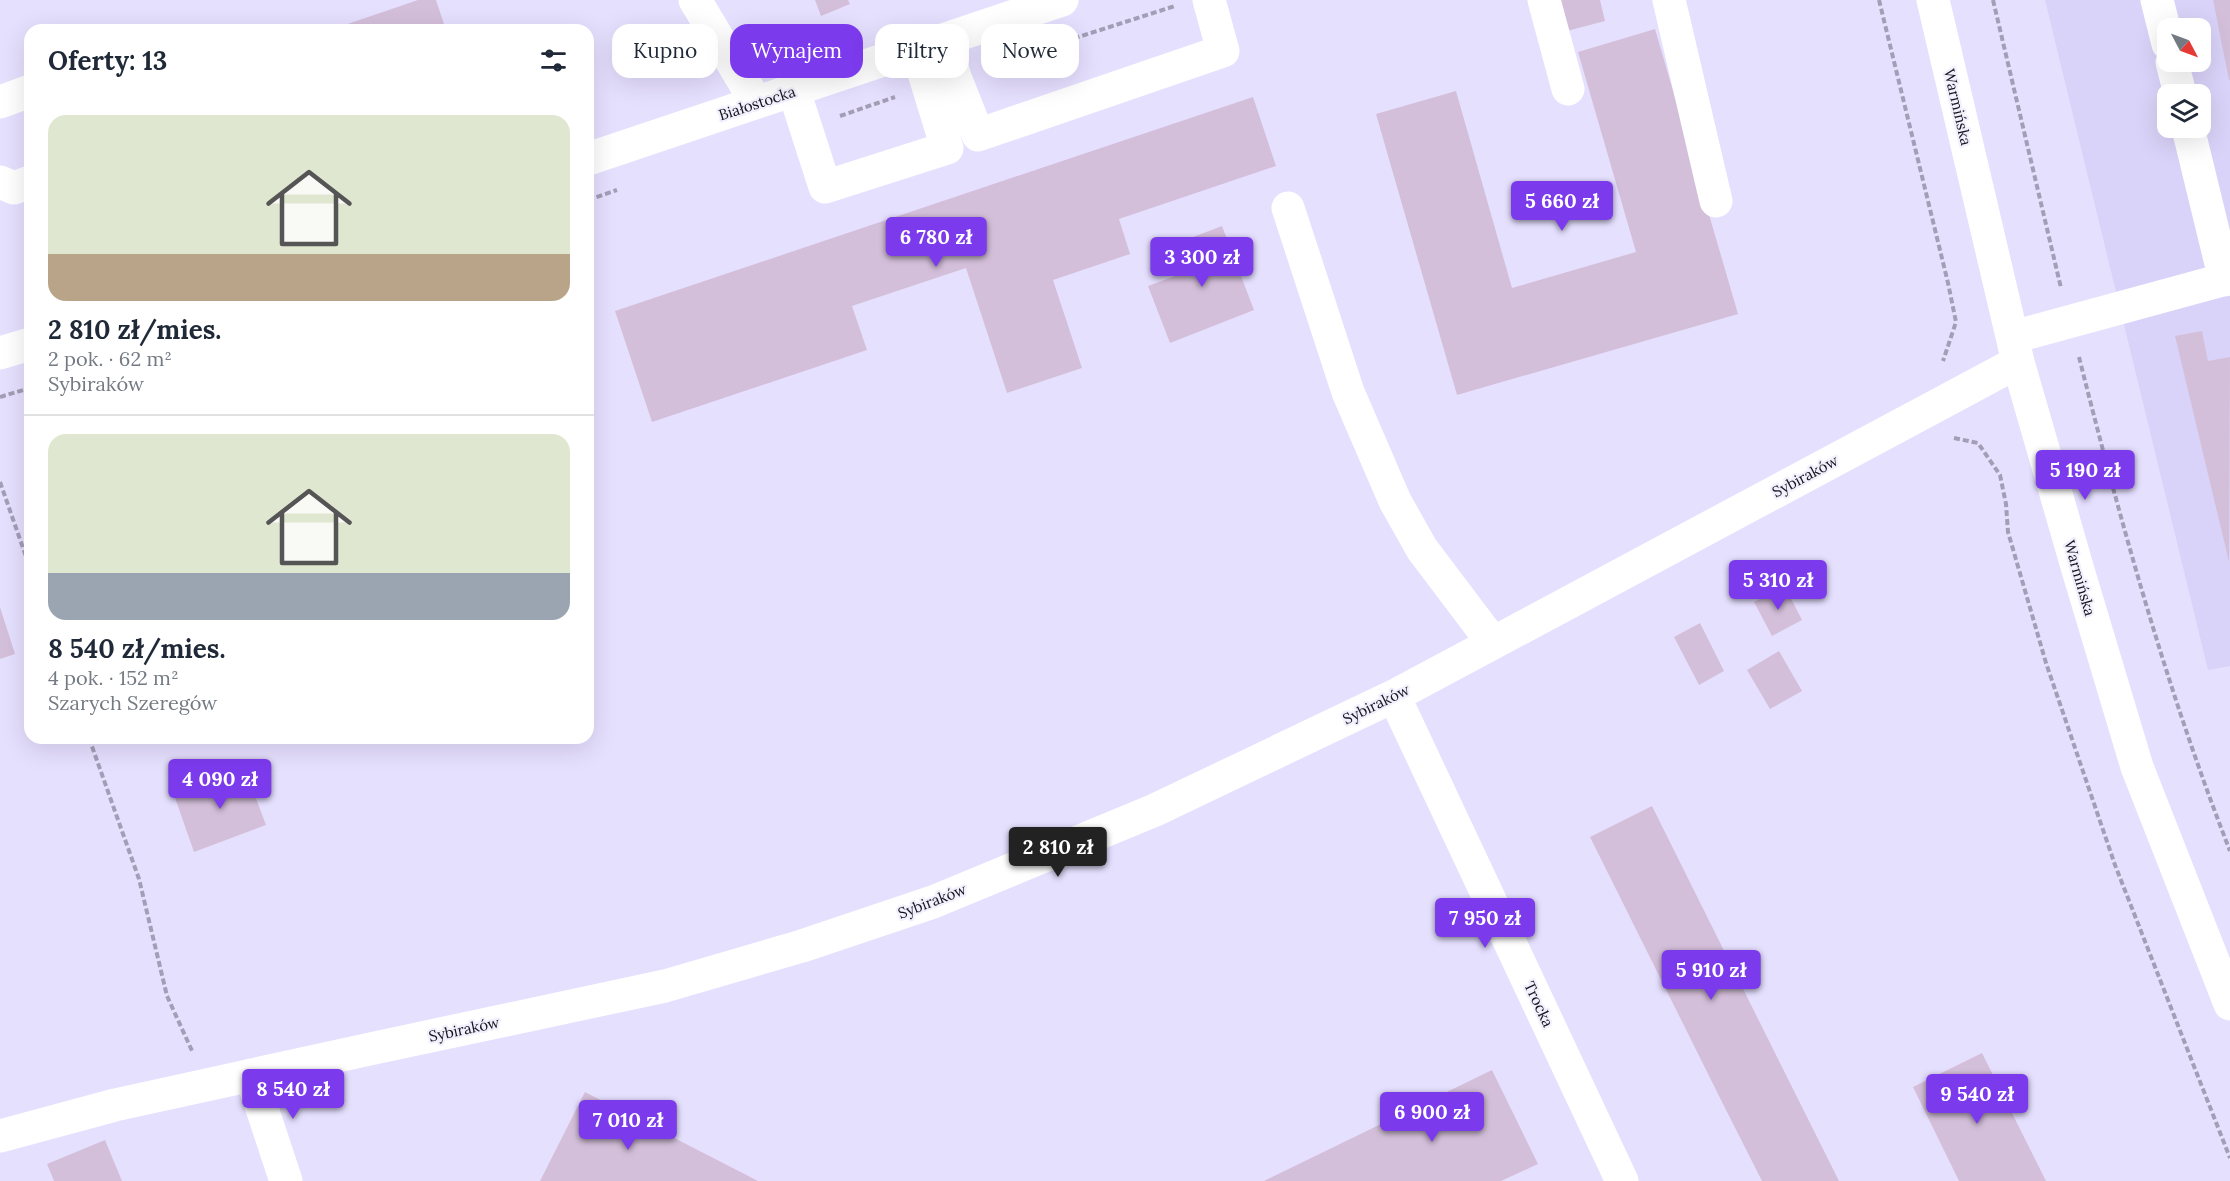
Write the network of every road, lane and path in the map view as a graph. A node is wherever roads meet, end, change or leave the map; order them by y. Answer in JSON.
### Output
{"nodes":[{"id":1,"x":695,"y":0,"type":"edge"},
{"id":2,"x":1062,"y":0,"type":"edge"},
{"id":3,"x":1544,"y":0,"type":"edge"},
{"id":4,"x":1669,"y":0,"type":"edge"},
{"id":5,"x":1879,"y":0,"type":"edge"},
{"id":6,"x":1933,"y":0,"type":"edge"},
{"id":7,"x":1993,"y":0,"type":"edge"},
{"id":8,"x":2157,"y":0,"type":"edge"},
{"id":9,"x":1195,"y":2,"type":"edge"},
{"id":10,"x":2162,"y":18,"type":"edge"},
{"id":11,"x":969,"y":32,"type":"edge"},
{"id":12,"x":875,"y":64,"type":"edge"},
{"id":13,"x":941,"y":78,"type":"edge"},
{"id":14,"x":942,"y":81,"type":"junction"},
{"id":15,"x":1568,"y":89,"type":"dead end"},
{"id":16,"x":794,"y":91,"type":"junction"},
{"id":17,"x":24,"y":94,"type":"edge"},
{"id":18,"x":0,"y":102,"type":"edge"},
{"id":19,"x":756,"y":102,"type":"junction"},
{"id":20,"x":805,"y":125,"type":"junction"},
{"id":21,"x":2191,"y":138,"type":"edge"},
{"id":22,"x":594,"y":157,"type":"edge"},
{"id":23,"x":0,"y":182,"type":"edge"},
{"id":24,"x":24,"y":184,"type":"edge"},
{"id":25,"x":621,"y":189,"type":"dead end"},
{"id":26,"x":594,"y":198,"type":"edge"},
{"id":27,"x":1716,"y":201,"type":"dead end"},
{"id":28,"x":1288,"y":207,"type":"dead end"},
{"id":29,"x":2227,"y":279,"type":"edge"},
{"id":30,"x":1948,"y":283,"type":"dead end"},
{"id":31,"x":2070,"y":321,"type":"junction"},
{"id":32,"x":24,"y":346,"type":"edge"},
{"id":33,"x":2015,"y":350,"type":"junction"},
{"id":34,"x":0,"y":353,"type":"edge"},
{"id":35,"x":24,"y":390,"type":"edge"},
{"id":36,"x":0,"y":398,"type":"edge"},
{"id":37,"x":0,"y":482,"type":"edge"},
{"id":38,"x":2006,"y":504,"type":"dead end"},
{"id":39,"x":24,"y":551,"type":"edge"},
{"id":40,"x":1493,"y":643,"type":"junction"},
{"id":41,"x":1394,"y":696,"type":"junction"},
{"id":42,"x":91,"y":744,"type":"edge"},
{"id":43,"x":2230,"y":851,"type":"edge"},
{"id":44,"x":2230,"y":1004,"type":"edge"},
{"id":45,"x":251,"y":1075,"type":"junction"},
{"id":46,"x":207,"y":1085,"type":"junction"},
{"id":47,"x":0,"y":1136,"type":"edge"},
{"id":48,"x":2230,"y":1158,"type":"edge"},
{"id":49,"x":286,"y":1181,"type":"edge"},
{"id":50,"x":1622,"y":1181,"type":"edge"}],
"edges":[{"from":1,"to":19,"type":"street"},
{"from":2,"to":11,"type":"street","name":"Białostocka"},
{"from":3,"to":15,"type":"street"},
{"from":4,"to":27,"type":"street"},
{"from":5,"to":30,"type":"path"},
{"from":6,"to":33,"type":"street","name":"Warmińska"},
{"from":7,"to":31,"type":"path"},
{"from":8,"to":10,"type":"street"},
{"from":9,"to":14,"type":"path"},
{"from":9,"to":14,"type":"street"},
{"from":12,"to":16,"type":"street","name":"Białostocka"},
{"from":13,"to":14,"type":"street"},
{"from":14,"to":20,"type":"path"},
{"from":14,"to":20,"type":"street"},
{"from":16,"to":19,"type":"street","name":"Białostocka"},
{"from":16,"to":20,"type":"street"},
{"from":17,"to":18,"type":"street"},
{"from":19,"to":22,"type":"street","name":"Białostocka"},
{"from":21,"to":29,"type":"street"},
{"from":23,"to":24,"type":"street"},
{"from":25,"to":26,"type":"path"},
{"from":28,"to":40,"type":"street"},
{"from":29,"to":31,"type":"street","name":"Sybiraków"},
{"from":31,"to":33,"type":"street","name":"Sybiraków"},
{"from":31,"to":43,"type":"path"},
{"from":32,"to":34,"type":"street"},
{"from":33,"to":40,"type":"street","name":"Sybiraków"},
{"from":33,"to":44,"type":"street","name":"Warmińska"},
{"from":35,"to":36,"type":"path"},
{"from":37,"to":39,"type":"path"},
{"from":38,"to":48,"type":"path"},
{"from":40,"to":41,"type":"street","name":"Sybiraków"},
{"from":41,"to":45,"type":"street","name":"Sybiraków"},
{"from":41,"to":50,"type":"street","name":"Trocka"},
{"from":42,"to":46,"type":"path"},
{"from":45,"to":46,"type":"street","name":"Sybiraków"},
{"from":45,"to":49,"type":"street"},
{"from":46,"to":47,"type":"street","name":"Sybiraków"}]}
